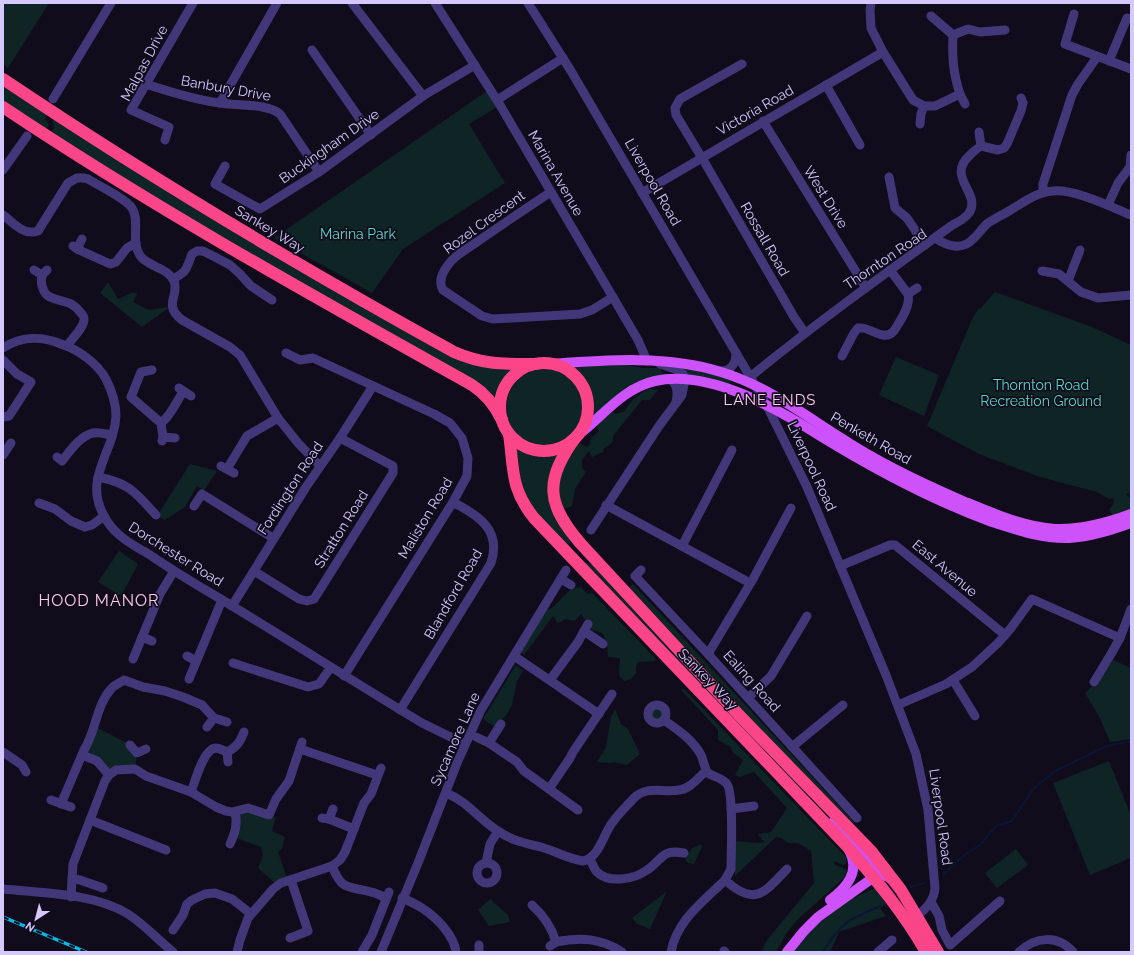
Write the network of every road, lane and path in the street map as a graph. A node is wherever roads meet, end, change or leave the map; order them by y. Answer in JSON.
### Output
{"nodes":[{"id":1,"x":111,"y":3,"type":"edge"},
{"id":2,"x":192,"y":3,"type":"edge"},
{"id":3,"x":277,"y":3,"type":"edge"},
{"id":4,"x":352,"y":3,"type":"edge"},
{"id":5,"x":434,"y":3,"type":"edge"},
{"id":6,"x":528,"y":3,"type":"edge"},
{"id":7,"x":871,"y":3,"type":"edge"},
{"id":8,"x":1074,"y":14,"type":"dead end"},
{"id":9,"x":931,"y":16,"type":"dead end"},
{"id":10,"x":1131,"y":19,"type":"edge"},
{"id":11,"x":1006,"y":30,"type":"dead end"},
{"id":12,"x":953,"y":35,"type":"junction"},
{"id":13,"x":312,"y":50,"type":"dead end"},
{"id":14,"x":883,"y":52,"type":"junction"},
{"id":15,"x":1097,"y":57,"type":"junction"},
{"id":16,"x":563,"y":58,"type":"junction"},
{"id":17,"x":1110,"y":61,"type":"junction"},
{"id":18,"x":742,"y":64,"type":"dead end"},
{"id":19,"x":475,"y":65,"type":"junction"},
{"id":20,"x":1131,"y":69,"type":"edge"},
{"id":21,"x":3,"y":80,"type":"edge"},
{"id":22,"x":146,"y":84,"type":"junction"},
{"id":23,"x":826,"y":85,"type":"junction"},
{"id":24,"x":960,"y":94,"type":"junction"},
{"id":25,"x":423,"y":96,"type":"junction"},
{"id":26,"x":1021,"y":97,"type":"dead end"},
{"id":27,"x":53,"y":99,"type":"dead end"},
{"id":28,"x":497,"y":100,"type":"junction"},
{"id":29,"x":220,"y":103,"type":"junction"},
{"id":30,"x":965,"y":104,"type":"dead end"},
{"id":31,"x":924,"y":106,"type":"junction"},
{"id":32,"x":3,"y":107,"type":"edge"},
{"id":33,"x":763,"y":122,"type":"junction"},
{"id":34,"x":920,"y":124,"type":"dead end"},
{"id":35,"x":979,"y":132,"type":"dead end"},
{"id":36,"x":371,"y":135,"type":"junction"},
{"id":37,"x":27,"y":136,"type":"dead end"},
{"id":38,"x":165,"y":140,"type":"dead end"},
{"id":39,"x":860,"y":144,"type":"dead end"},
{"id":40,"x":980,"y":146,"type":"junction"},
{"id":41,"x":1131,"y":155,"type":"edge"},
{"id":42,"x":702,"y":158,"type":"junction"},
{"id":43,"x":228,"y":166,"type":"dead end"},
{"id":44,"x":3,"y":170,"type":"edge"},
{"id":45,"x":319,"y":172,"type":"junction"},
{"id":46,"x":889,"y":177,"type":"dead end"},
{"id":47,"x":551,"y":192,"type":"junction"},
{"id":48,"x":642,"y":193,"type":"junction"},
{"id":49,"x":1043,"y":193,"type":"junction"},
{"id":50,"x":1108,"y":206,"type":"junction"},
{"id":51,"x":3,"y":215,"type":"edge"},
{"id":52,"x":1131,"y":215,"type":"edge"},
{"id":53,"x":935,"y":238,"type":"junction"},
{"id":54,"x":82,"y":239,"type":"dead end"},
{"id":55,"x":136,"y":243,"type":"junction"},
{"id":56,"x":925,"y":245,"type":"junction"},
{"id":57,"x":1080,"y":250,"type":"dead end"},
{"id":58,"x":890,"y":270,"type":"junction"},
{"id":59,"x":1040,"y":271,"type":"dead end"},
{"id":60,"x":41,"y":272,"type":"dead end"},
{"id":61,"x":173,"y":279,"type":"junction"},
{"id":62,"x":1068,"y":281,"type":"junction"},
{"id":63,"x":866,"y":288,"type":"junction"},
{"id":64,"x":917,"y":288,"type":"dead end"},
{"id":65,"x":908,"y":294,"type":"junction"},
{"id":66,"x":1131,"y":295,"type":"edge"},
{"id":67,"x":613,"y":297,"type":"junction"},
{"id":68,"x":272,"y":300,"type":"dead end"},
{"id":69,"x":805,"y":333,"type":"junction"},
{"id":70,"x":68,"y":346,"type":"junction"},
{"id":71,"x":3,"y":348,"type":"edge"},
{"id":72,"x":286,"y":353,"type":"dead end"},
{"id":73,"x":736,"y":353,"type":"junction"},
{"id":74,"x":842,"y":356,"type":"dead end"},
{"id":75,"x":3,"y":360,"type":"edge"},
{"id":76,"x":648,"y":361,"type":"junction"},
{"id":77,"x":536,"y":364,"type":"junction"},
{"id":78,"x":551,"y":364,"type":"junction"},
{"id":79,"x":152,"y":370,"type":"dead end"},
{"id":80,"x":721,"y":372,"type":"junction"},
{"id":81,"x":670,"y":379,"type":"junction"},
{"id":82,"x":685,"y":379,"type":"junction"},
{"id":83,"x":753,"y":381,"type":"junction"},
{"id":84,"x":373,"y":386,"type":"junction"},
{"id":85,"x":185,"y":392,"type":"dead end"},
{"id":86,"x":131,"y":397,"type":"junction"},
{"id":87,"x":115,"y":400,"type":"junction"},
{"id":88,"x":676,"y":402,"type":"junction"},
{"id":89,"x":766,"y":404,"type":"junction"},
{"id":90,"x":3,"y":417,"type":"edge"},
{"id":91,"x":278,"y":418,"type":"junction"},
{"id":92,"x":502,"y":420,"type":"junction"},
{"id":93,"x":160,"y":423,"type":"junction"},
{"id":94,"x":509,"y":434,"type":"junction"},
{"id":95,"x":112,"y":435,"type":"junction"},
{"id":96,"x":577,"y":436,"type":"junction"},
{"id":97,"x":175,"y":438,"type":"dead end"},
{"id":98,"x":340,"y":438,"type":"junction"},
{"id":99,"x":839,"y":442,"type":"junction"},
{"id":100,"x":11,"y":443,"type":"dead end"},
{"id":101,"x":732,"y":450,"type":"dead end"},
{"id":102,"x":3,"y":455,"type":"edge"},
{"id":103,"x":56,"y":457,"type":"dead end"},
{"id":104,"x":320,"y":466,"type":"junction"},
{"id":105,"x":227,"y":469,"type":"dead end"},
{"id":106,"x":98,"y":477,"type":"junction"},
{"id":107,"x":39,"y":502,"type":"dead end"},
{"id":108,"x":453,"y":502,"type":"junction"},
{"id":109,"x":606,"y":505,"type":"junction"},
{"id":110,"x":194,"y":506,"type":"dead end"},
{"id":111,"x":787,"y":511,"type":"dead end"},
{"id":112,"x":1131,"y":514,"type":"edge"},
{"id":113,"x":156,"y":515,"type":"dead end"},
{"id":114,"x":104,"y":516,"type":"junction"},
{"id":115,"x":1131,"y":523,"type":"edge"},
{"id":116,"x":591,"y":530,"type":"dead end"},
{"id":117,"x":1039,"y":531,"type":"junction"},
{"id":118,"x":274,"y":538,"type":"junction"},
{"id":119,"x":581,"y":544,"type":"junction"},
{"id":120,"x":682,"y":546,"type":"junction"},
{"id":121,"x":573,"y":558,"type":"junction"},
{"id":122,"x":840,"y":566,"type":"junction"},
{"id":123,"x":566,"y":570,"type":"dead end"},
{"id":124,"x":641,"y":570,"type":"dead end"},
{"id":125,"x":174,"y":571,"type":"junction"},
{"id":126,"x":254,"y":571,"type":"junction"},
{"id":127,"x":561,"y":579,"type":"junction"},
{"id":128,"x":750,"y":583,"type":"junction"},
{"id":129,"x":571,"y":585,"type":"dead end"},
{"id":130,"x":222,"y":600,"type":"junction"},
{"id":131,"x":232,"y":606,"type":"junction"},
{"id":132,"x":1131,"y":609,"type":"edge"},
{"id":133,"x":807,"y":616,"type":"dead end"},
{"id":134,"x":1005,"y":635,"type":"junction"},
{"id":135,"x":142,"y":637,"type":"junction"},
{"id":136,"x":1120,"y":638,"type":"junction"},
{"id":137,"x":152,"y":641,"type":"dead end"},
{"id":138,"x":603,"y":644,"type":"dead end"},
{"id":139,"x":708,"y":654,"type":"junction"},
{"id":140,"x":187,"y":656,"type":"dead end"},
{"id":141,"x":514,"y":656,"type":"junction"},
{"id":142,"x":133,"y":659,"type":"dead end"},
{"id":143,"x":196,"y":661,"type":"junction"},
{"id":144,"x":239,"y":662,"type":"dead end"},
{"id":145,"x":331,"y":667,"type":"junction"},
{"id":146,"x":344,"y":676,"type":"junction"},
{"id":147,"x":189,"y":679,"type":"dead end"},
{"id":148,"x":550,"y":680,"type":"junction"},
{"id":149,"x":953,"y":680,"type":"junction"},
{"id":150,"x":1094,"y":681,"type":"dead end"},
{"id":151,"x":612,"y":694,"type":"dead end"},
{"id":152,"x":748,"y":698,"type":"junction"},
{"id":153,"x":898,"y":705,"type":"junction"},
{"id":154,"x":838,"y":706,"type":"dead end"},
{"id":155,"x":400,"y":710,"type":"junction"},
{"id":156,"x":599,"y":714,"type":"junction"},
{"id":157,"x":975,"y":716,"type":"dead end"},
{"id":158,"x":214,"y":718,"type":"junction"},
{"id":159,"x":664,"y":720,"type":"dead end"},
{"id":160,"x":227,"y":722,"type":"dead end"},
{"id":161,"x":501,"y":724,"type":"dead end"},
{"id":162,"x":207,"y":727,"type":"dead end"},
{"id":163,"x":244,"y":732,"type":"dead end"},
{"id":164,"x":476,"y":737,"type":"dead end"},
{"id":165,"x":489,"y":743,"type":"junction"},
{"id":166,"x":465,"y":744,"type":"junction"},
{"id":167,"x":130,"y":745,"type":"dead end"},
{"id":168,"x":792,"y":747,"type":"junction"},
{"id":169,"x":146,"y":749,"type":"dead end"},
{"id":170,"x":3,"y":752,"type":"edge"},
{"id":171,"x":227,"y":752,"type":"junction"},
{"id":172,"x":137,"y":753,"type":"junction"},
{"id":173,"x":82,"y":755,"type":"junction"},
{"id":174,"x":228,"y":762,"type":"dead end"},
{"id":175,"x":135,"y":769,"type":"junction"},
{"id":176,"x":706,"y":771,"type":"junction"},
{"id":177,"x":26,"y":772,"type":"dead end"},
{"id":178,"x":109,"y":775,"type":"junction"},
{"id":179,"x":804,"y":782,"type":"junction"},
{"id":180,"x":549,"y":789,"type":"junction"},
{"id":181,"x":191,"y":792,"type":"junction"},
{"id":182,"x":446,"y":793,"type":"junction"},
{"id":183,"x":51,"y":800,"type":"dead end"},
{"id":184,"x":62,"y":804,"type":"junction"},
{"id":185,"x":71,"y":807,"type":"dead end"},
{"id":186,"x":754,"y":808,"type":"dead end"},
{"id":187,"x":332,"y":809,"type":"dead end"},
{"id":188,"x":731,"y":809,"type":"junction"},
{"id":189,"x":578,"y":810,"type":"dead end"},
{"id":190,"x":235,"y":812,"type":"junction"},
{"id":191,"x":856,"y":814,"type":"dead end"},
{"id":192,"x":90,"y":820,"type":"junction"},
{"id":193,"x":354,"y":829,"type":"junction"},
{"id":194,"x":498,"y":831,"type":"junction"},
{"id":195,"x":235,"y":840,"type":"dead end"},
{"id":196,"x":847,"y":846,"type":"junction"},
{"id":197,"x":166,"y":850,"type":"dead end"},
{"id":198,"x":684,"y":853,"type":"dead end"},
{"id":199,"x":590,"y":859,"type":"junction"},
{"id":200,"x":486,"y":864,"type":"dead end"},
{"id":201,"x":332,"y":866,"type":"junction"},
{"id":202,"x":788,"y":869,"type":"dead end"},
{"id":203,"x":874,"y":877,"type":"junction"},
{"id":204,"x":72,"y":879,"type":"junction"},
{"id":205,"x":291,"y":880,"type":"junction"},
{"id":206,"x":725,"y":880,"type":"junction"},
{"id":207,"x":895,"y":882,"type":"junction"},
{"id":208,"x":103,"y":887,"type":"dead end"},
{"id":209,"x":3,"y":889,"type":"edge"},
{"id":210,"x":71,"y":897,"type":"junction"},
{"id":211,"x":402,"y":898,"type":"junction"},
{"id":212,"x":1000,"y":901,"type":"dead end"},
{"id":213,"x":931,"y":902,"type":"junction"},
{"id":214,"x":532,"y":905,"type":"dead end"},
{"id":215,"x":251,"y":914,"type":"junction"},
{"id":216,"x":917,"y":916,"type":"junction"},
{"id":217,"x":810,"y":924,"type":"junction"},
{"id":218,"x":173,"y":930,"type":"dead end"},
{"id":219,"x":290,"y":938,"type":"dead end"},
{"id":220,"x":892,"y":940,"type":"dead end"},
{"id":221,"x":173,"y":952,"type":"edge"},
{"id":222,"x":237,"y":952,"type":"edge"},
{"id":223,"x":362,"y":952,"type":"edge"},
{"id":224,"x":380,"y":952,"type":"edge"},
{"id":225,"x":456,"y":952,"type":"edge"},
{"id":226,"x":622,"y":952,"type":"edge"},
{"id":227,"x":671,"y":952,"type":"edge"},
{"id":228,"x":787,"y":952,"type":"edge"},
{"id":229,"x":878,"y":952,"type":"edge"},
{"id":230,"x":926,"y":952,"type":"edge"},
{"id":231,"x":938,"y":952,"type":"edge"},
{"id":232,"x":1019,"y":952,"type":"edge"},
{"id":233,"x":1073,"y":952,"type":"edge"}],
"edges":[{"from":1,"to":27,"type":"street"},
{"from":2,"to":22,"type":"street","name":"Malpas Drive"},
{"from":3,"to":29,"type":"street"},
{"from":4,"to":25,"type":"street"},
{"from":5,"to":19,"type":"street","name":"Marina Avenue"},
{"from":6,"to":16,"type":"street","name":"Liverpool Road"},
{"from":7,"to":14,"type":"street"},
{"from":8,"to":15,"type":"street"},
{"from":9,"to":12,"type":"street"},
{"from":10,"to":17,"type":"street"},
{"from":11,"to":12,"type":"street"},
{"from":12,"to":24,"type":"street"},
{"from":13,"to":36,"type":"street"},
{"from":14,"to":23,"type":"street","name":"Victoria Road"},
{"from":14,"to":31,"type":"street"},
{"from":15,"to":17,"type":"street"},
{"from":15,"to":49,"type":"street"},
{"from":16,"to":28,"type":"street"},
{"from":16,"to":48,"type":"street","name":"Liverpool Road"},
{"from":17,"to":20,"type":"street"},
{"from":18,"to":42,"type":"street","name":"Rossall Road"},
{"from":19,"to":25,"type":"street","name":"Buckingham Drive"},
{"from":19,"to":28,"type":"street","name":"Marina Avenue"},
{"from":21,"to":77,"type":"highway","name":"Sankey Way"},
{"from":22,"to":29,"type":"street","name":"Banbury Drive"},
{"from":22,"to":38,"type":"street","name":"Malpas Drive"},
{"from":23,"to":33,"type":"street","name":"Victoria Road"},
{"from":23,"to":39,"type":"street"},
{"from":24,"to":30,"type":"street"},
{"from":24,"to":31,"type":"street"},
{"from":25,"to":36,"type":"street","name":"Buckingham Drive"},
{"from":26,"to":40,"type":"street"},
{"from":28,"to":47,"type":"street","name":"Marina Avenue"},
{"from":29,"to":45,"type":"street","name":"Banbury Drive"},
{"from":31,"to":34,"type":"street"},
{"from":32,"to":92,"type":"highway"},
{"from":33,"to":42,"type":"street","name":"Victoria Road"},
{"from":33,"to":63,"type":"street","name":"West Drive"},
{"from":35,"to":40,"type":"street"},
{"from":36,"to":45,"type":"street","name":"Buckingham Drive"},
{"from":37,"to":44,"type":"street"},
{"from":40,"to":53,"type":"street"},
{"from":41,"to":50,"type":"street"},
{"from":42,"to":48,"type":"street","name":"Victoria Road"},
{"from":42,"to":69,"type":"street","name":"Rossall Road"},
{"from":43,"to":45,"type":"street","name":"Buckingham Drive"},
{"from":46,"to":56,"type":"street"},
{"from":47,"to":67,"type":"street","name":"Marina Avenue"},
{"from":47,"to":67,"type":"street","name":"Rozel Crescent"},
{"from":48,"to":73,"type":"street","name":"Liverpool Road"},
{"from":49,"to":50,"type":"street"},
{"from":49,"to":53,"type":"street","name":"Thornton Road"},
{"from":50,"to":52,"type":"street"},
{"from":51,"to":55,"type":"street"},
{"from":53,"to":56,"type":"street","name":"Thornton Road"},
{"from":54,"to":55,"type":"street"},
{"from":55,"to":61,"type":"street"},
{"from":56,"to":58,"type":"street","name":"Thornton Road"},
{"from":57,"to":62,"type":"street"},
{"from":58,"to":63,"type":"street","name":"Thornton Road"},
{"from":58,"to":65,"type":"street"},
{"from":59,"to":62,"type":"street"},
{"from":60,"to":70,"type":"street"},
{"from":61,"to":68,"type":"street"},
{"from":61,"to":91,"type":"street"},
{"from":62,"to":66,"type":"street"},
{"from":63,"to":69,"type":"street","name":"Thornton Road"},
{"from":64,"to":65,"type":"street"},
{"from":65,"to":74,"type":"street"},
{"from":67,"to":76,"type":"street","name":"Marina Avenue"},
{"from":69,"to":83,"type":"street","name":"Thornton Road"},
{"from":70,"to":71,"type":"street","name":"Dorchester Road"},
{"from":70,"to":87,"type":"street","name":"Dorchester Road"},
{"from":72,"to":84,"type":"street","name":"Maliston Road"},
{"from":73,"to":80,"type":"street"},
{"from":73,"to":83,"type":"street","name":"Liverpool Road"},
{"from":75,"to":90,"type":"street"},
{"from":76,"to":78,"type":"main road","name":"Penketh Road"},
{"from":76,"to":80,"type":"main road","name":"Penketh Road"},
{"from":76,"to":82,"type":"street"},
{"from":77,"to":78,"type":"highway"},
{"from":77,"to":92,"type":"highway"},
{"from":78,"to":96,"type":"highway"},
{"from":79,"to":86,"type":"street"},
{"from":80,"to":83,"type":"main road","name":"Penketh Road"},
{"from":81,"to":82,"type":"main road","name":"Penketh Road"},
{"from":81,"to":88,"type":"street"},
{"from":81,"to":96,"type":"main road","name":"Penketh Road"},
{"from":82,"to":88,"type":"street"},
{"from":82,"to":89,"type":"main road","name":"Penketh Road"},
{"from":83,"to":89,"type":"street","name":"Liverpool Road"},
{"from":83,"to":99,"type":"main road","name":"Penketh Road"},
{"from":84,"to":98,"type":"street","name":"Fordington Road"},
{"from":84,"to":108,"type":"street","name":"Maliston Road"},
{"from":85,"to":93,"type":"street"},
{"from":86,"to":87,"type":"street"},
{"from":86,"to":93,"type":"street"},
{"from":87,"to":95,"type":"street","name":"Dorchester Road"},
{"from":88,"to":109,"type":"street"},
{"from":89,"to":99,"type":"main road","name":"Penketh Road"},
{"from":89,"to":122,"type":"street","name":"Liverpool Road"},
{"from":91,"to":104,"type":"street"},
{"from":91,"to":105,"type":"street"},
{"from":92,"to":94,"type":"highway"},
{"from":93,"to":97,"type":"street"},
{"from":94,"to":96,"type":"highway"},
{"from":94,"to":121,"type":"highway","name":"Sankey Way"},
{"from":95,"to":103,"type":"street"},
{"from":95,"to":106,"type":"street","name":"Dorchester Road"},
{"from":96,"to":119,"type":"highway","name":"Sankey Way"},
{"from":98,"to":104,"type":"street","name":"Fordington Road"},
{"from":98,"to":126,"type":"street","name":"Stratton Road"},
{"from":99,"to":117,"type":"main road","name":"Penketh Road"},
{"from":100,"to":102,"type":"street"},
{"from":101,"to":120,"type":"street"},
{"from":104,"to":118,"type":"street","name":"Fordington Road"},
{"from":106,"to":113,"type":"street"},
{"from":106,"to":114,"type":"street","name":"Dorchester Road"},
{"from":107,"to":114,"type":"street"},
{"from":108,"to":146,"type":"street","name":"Maliston Road"},
{"from":108,"to":155,"type":"street","name":"Blandford Road"},
{"from":109,"to":116,"type":"street"},
{"from":109,"to":120,"type":"street"},
{"from":110,"to":118,"type":"street"},
{"from":111,"to":128,"type":"street"},
{"from":112,"to":117,"type":"main road","name":"Penketh Road"},
{"from":114,"to":125,"type":"street","name":"Dorchester Road"},
{"from":115,"to":117,"type":"main road","name":"Penketh Road"},
{"from":118,"to":126,"type":"street","name":"Fordington Road"},
{"from":119,"to":121,"type":"highway"},
{"from":119,"to":179,"type":"highway","name":"Sankey Way"},
{"from":120,"to":128,"type":"street"},
{"from":121,"to":196,"type":"highway","name":"Sankey Way"},
{"from":122,"to":134,"type":"street","name":"East Avenue"},
{"from":122,"to":153,"type":"street","name":"Liverpool Road"},
{"from":123,"to":127,"type":"street","name":"Sycamore Lane"},
{"from":124,"to":139,"type":"street","name":"Ealing Road"},
{"from":125,"to":130,"type":"street","name":"Dorchester Road"},
{"from":125,"to":135,"type":"street"},
{"from":126,"to":131,"type":"street","name":"Fordington Road"},
{"from":127,"to":129,"type":"street"},
{"from":127,"to":141,"type":"street","name":"Sycamore Lane"},
{"from":128,"to":139,"type":"street"},
{"from":130,"to":131,"type":"street","name":"Dorchester Road"},
{"from":130,"to":143,"type":"street"},
{"from":131,"to":145,"type":"street","name":"Dorchester Road"},
{"from":132,"to":136,"type":"street"},
{"from":133,"to":152,"type":"street"},
{"from":134,"to":136,"type":"street"},
{"from":134,"to":149,"type":"street"},
{"from":135,"to":137,"type":"street"},
{"from":135,"to":142,"type":"street"},
{"from":136,"to":150,"type":"street"},
{"from":138,"to":148,"type":"street"},
{"from":139,"to":152,"type":"street","name":"Ealing Road"},
{"from":140,"to":143,"type":"street"},
{"from":141,"to":148,"type":"street"},
{"from":141,"to":166,"type":"street","name":"Sycamore Lane"},
{"from":143,"to":147,"type":"street"},
{"from":144,"to":145,"type":"street"},
{"from":145,"to":146,"type":"street","name":"Dorchester Road"},
{"from":146,"to":155,"type":"street","name":"Dorchester Road"},
{"from":148,"to":156,"type":"street"},
{"from":149,"to":153,"type":"street"},
{"from":149,"to":157,"type":"street"},
{"from":151,"to":156,"type":"street"},
{"from":152,"to":168,"type":"street","name":"Ealing Road"},
{"from":153,"to":213,"type":"street","name":"Liverpool Road"},
{"from":154,"to":168,"type":"street"},
{"from":155,"to":166,"type":"street","name":"Dorchester Road"},
{"from":156,"to":180,"type":"street"},
{"from":158,"to":160,"type":"street"},
{"from":158,"to":162,"type":"street"},
{"from":158,"to":173,"type":"street"},
{"from":159,"to":176,"type":"street"},
{"from":161,"to":165,"type":"street"},
{"from":163,"to":171,"type":"street"},
{"from":164,"to":165,"type":"street"},
{"from":165,"to":180,"type":"street"},
{"from":166,"to":182,"type":"street","name":"Sycamore Lane"},
{"from":167,"to":172,"type":"street"},
{"from":168,"to":191,"type":"street","name":"Ealing Road"},
{"from":169,"to":172,"type":"street"},
{"from":170,"to":177,"type":"street"},
{"from":171,"to":174,"type":"street"},
{"from":171,"to":181,"type":"street"},
{"from":172,"to":175,"type":"street"},
{"from":173,"to":178,"type":"street"},
{"from":173,"to":184,"type":"street"},
{"from":175,"to":178,"type":"street"},
{"from":175,"to":181,"type":"street"},
{"from":176,"to":188,"type":"street"},
{"from":176,"to":199,"type":"street"},
{"from":178,"to":192,"type":"street"},
{"from":179,"to":203,"type":"main road"},
{"from":179,"to":207,"type":"highway","name":"Sankey Way"},
{"from":180,"to":189,"type":"street"},
{"from":181,"to":190,"type":"street"},
{"from":182,"to":194,"type":"street"},
{"from":182,"to":211,"type":"street","name":"Sycamore Lane"},
{"from":183,"to":184,"type":"street"},
{"from":184,"to":185,"type":"street"},
{"from":186,"to":188,"type":"street"},
{"from":187,"to":193,"type":"street"},
{"from":188,"to":206,"type":"street"},
{"from":190,"to":193,"type":"street"},
{"from":190,"to":195,"type":"street"},
{"from":192,"to":197,"type":"street"},
{"from":192,"to":204,"type":"street"},
{"from":193,"to":201,"type":"street"},
{"from":194,"to":199,"type":"street"},
{"from":194,"to":200,"type":"street"},
{"from":196,"to":203,"type":"highway","name":"Sankey Way"},
{"from":196,"to":217,"type":"main road"},
{"from":198,"to":199,"type":"street"},
{"from":201,"to":205,"type":"street"},
{"from":201,"to":223,"type":"street"},
{"from":202,"to":206,"type":"street"},
{"from":203,"to":207,"type":"main road"},
{"from":203,"to":217,"type":"main road"},
{"from":203,"to":230,"type":"highway","name":"Sankey Way"},
{"from":204,"to":208,"type":"street"},
{"from":204,"to":210,"type":"street"},
{"from":205,"to":215,"type":"street"},
{"from":205,"to":219,"type":"street"},
{"from":206,"to":227,"type":"street"},
{"from":207,"to":216,"type":"highway","name":"Sankey Way"},
{"from":209,"to":210,"type":"street"},
{"from":210,"to":221,"type":"street"},
{"from":211,"to":224,"type":"street","name":"Sycamore Lane"},
{"from":211,"to":225,"type":"street"},
{"from":212,"to":213,"type":"street"},
{"from":213,"to":216,"type":"street"},
{"from":214,"to":226,"type":"street"},
{"from":215,"to":218,"type":"street"},
{"from":215,"to":222,"type":"street"},
{"from":216,"to":231,"type":"highway"},
{"from":217,"to":228,"type":"main road"},
{"from":220,"to":229,"type":"street"},
{"from":232,"to":233,"type":"street"}]}
